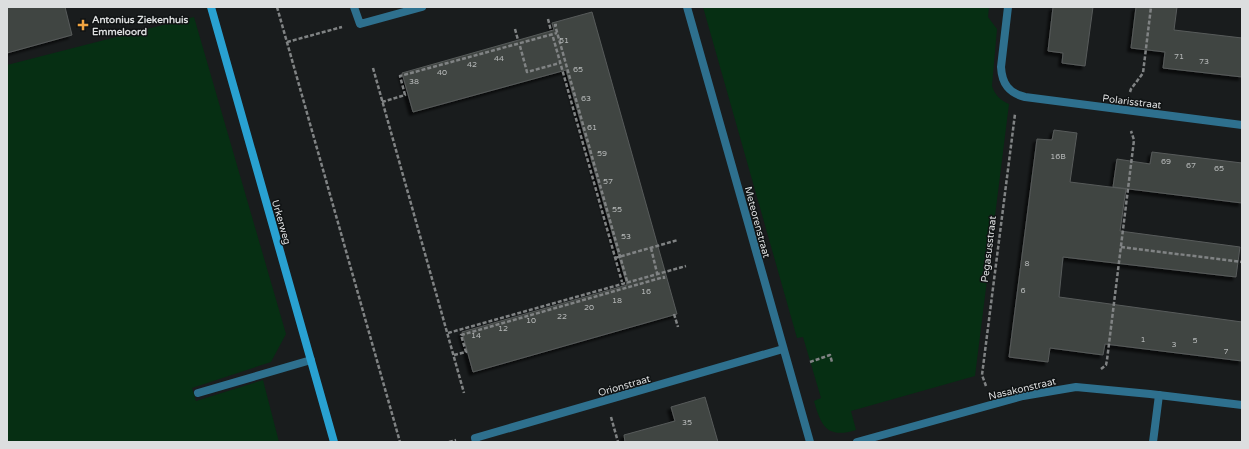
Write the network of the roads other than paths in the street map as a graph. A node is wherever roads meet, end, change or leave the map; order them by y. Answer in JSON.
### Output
{"nodes":[{"id":1,"x":211,"y":7,"type":"edge"},
{"id":2,"x":354,"y":7,"type":"edge"},
{"id":3,"x":422,"y":7,"type":"edge"},
{"id":4,"x":687,"y":7,"type":"edge"},
{"id":5,"x":1008,"y":7,"type":"edge"},
{"id":6,"x":1242,"y":125,"type":"edge"},
{"id":7,"x":782,"y":350,"type":"junction"},
{"id":8,"x":311,"y":360,"type":"junction"},
{"id":9,"x":198,"y":393,"type":"dead end"},
{"id":10,"x":1159,"y":395,"type":"junction"},
{"id":11,"x":1242,"y":405,"type":"edge"},
{"id":12,"x":334,"y":442,"type":"edge"},
{"id":13,"x":476,"y":442,"type":"edge"},
{"id":14,"x":810,"y":442,"type":"edge"},
{"id":15,"x":858,"y":442,"type":"edge"},
{"id":16,"x":1152,"y":442,"type":"edge"}],
"edges":[{"from":1,"to":8,"type":"main road","name":"Urkerweg"},
{"from":2,"to":3,"type":"street"},
{"from":4,"to":7,"type":"street","name":"Meteorenstraat"},
{"from":5,"to":6,"type":"street","name":"Polarisstraat"},
{"from":7,"to":13,"type":"street","name":"Orionstraat"},
{"from":7,"to":14,"type":"street","name":"Meteorenstraat"},
{"from":8,"to":9,"type":"street"},
{"from":8,"to":12,"type":"main road","name":"Urkerweg"},
{"from":10,"to":11,"type":"street","name":"Nasakonstraat"},
{"from":10,"to":15,"type":"street","name":"Nasakonstraat"},
{"from":10,"to":16,"type":"street"}]}
